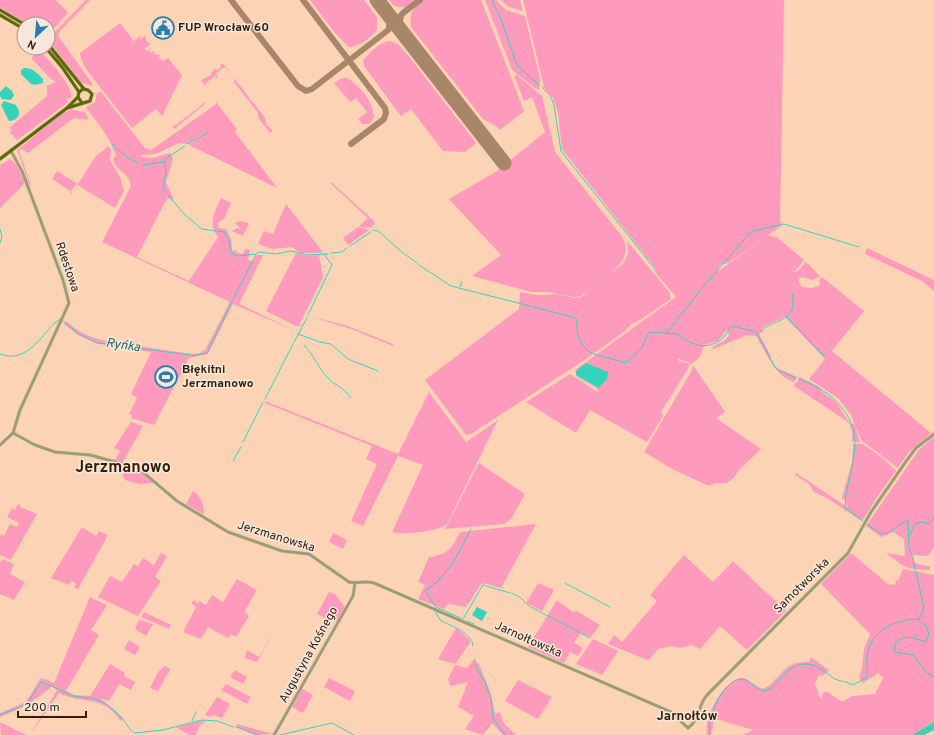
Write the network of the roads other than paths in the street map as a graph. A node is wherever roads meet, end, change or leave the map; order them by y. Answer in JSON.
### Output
{"nodes":[{"id":1,"x":0,"y":10,"type":"edge"},
{"id":2,"x":0,"y":15,"type":"edge"},
{"id":3,"x":16,"y":19,"type":"edge"},
{"id":4,"x":16,"y":24,"type":"edge"},
{"id":5,"x":56,"y":54,"type":"edge"},
{"id":6,"x":52,"y":56,"type":"edge"},
{"id":7,"x":76,"y":88,"type":"junction"},
{"id":8,"x":84,"y":89,"type":"junction"},
{"id":9,"x":79,"y":92,"type":"junction"},
{"id":10,"x":78,"y":97,"type":"junction"},
{"id":11,"x":73,"y":103,"type":"junction"},
{"id":12,"x":82,"y":103,"type":"junction"},
{"id":13,"x":67,"y":108,"type":"junction"},
{"id":14,"x":11,"y":151,"type":"junction"},
{"id":15,"x":0,"y":159,"type":"edge"},
{"id":16,"x":13,"y":433,"type":"junction"},
{"id":17,"x":934,"y":434,"type":"edge"},
{"id":18,"x":0,"y":445,"type":"edge"},
{"id":19,"x":355,"y":583,"type":"junction"},
{"id":20,"x":688,"y":728,"type":"joint"},
{"id":21,"x":274,"y":735,"type":"edge"}],
"edges":[{"from":1,"to":3,"type":"main road"},
{"from":2,"to":4,"type":"main road"},
{"from":5,"to":8,"type":"main road"},
{"from":6,"to":7,"type":"main road"},
{"from":7,"to":9,"type":"main road"},
{"from":7,"to":11,"type":"main road"},
{"from":8,"to":9,"type":"main road"},
{"from":8,"to":12,"type":"main road"},
{"from":9,"to":10,"type":"main road"},
{"from":10,"to":11,"type":"main road"},
{"from":10,"to":12,"type":"main road"},
{"from":11,"to":13,"type":"main road"},
{"from":12,"to":13,"type":"main road"},
{"from":13,"to":14,"type":"main road"},
{"from":14,"to":15,"type":"main road"},
{"from":14,"to":16,"type":"street","name":"Rdestowa"},
{"from":16,"to":18,"type":"street"},
{"from":16,"to":19,"type":"street","name":"Jerzmanowska"},
{"from":17,"to":20,"type":"street","name":"Samotworska"},
{"from":19,"to":20,"type":"street","name":"Jarnołtowska"},
{"from":19,"to":21,"type":"street","name":"Augustyna Kośnego"}]}
